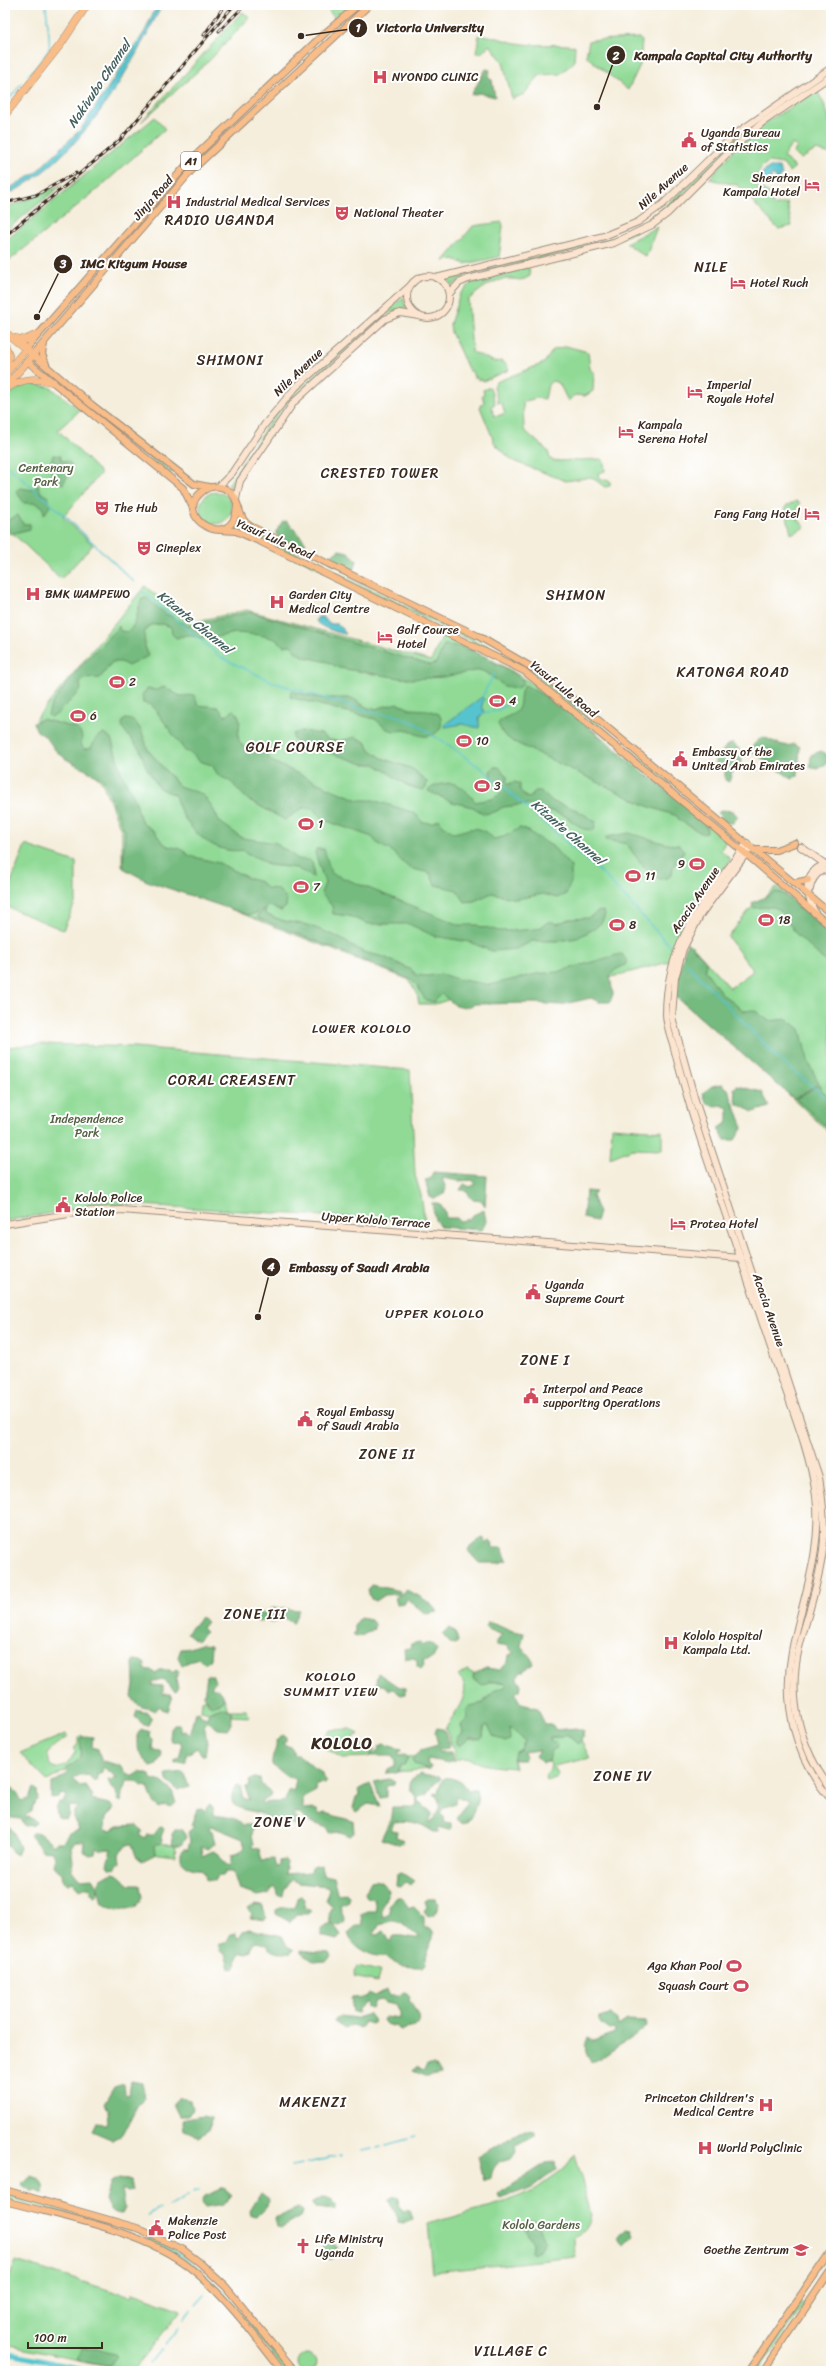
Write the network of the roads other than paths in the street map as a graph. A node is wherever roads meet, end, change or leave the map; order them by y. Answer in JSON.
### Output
{"nodes":[{"id":1,"x":87,"y":5,"type":"edge"},
{"id":2,"x":358,"y":5,"type":"edge"},
{"id":3,"x":369,"y":5,"type":"edge"},
{"id":4,"x":831,"y":68,"type":"edge"},
{"id":5,"x":831,"y":76,"type":"edge"},
{"id":6,"x":5,"y":116,"type":"edge"},
{"id":7,"x":436,"y":278,"type":"junction"},
{"id":8,"x":409,"y":287,"type":"junction"},
{"id":9,"x":449,"y":294,"type":"junction"},
{"id":10,"x":419,"y":316,"type":"junction"},
{"id":11,"x":5,"y":332,"type":"edge"},
{"id":12,"x":38,"y":334,"type":"junction"},
{"id":13,"x":12,"y":337,"type":"junction"},
{"id":14,"x":46,"y":339,"type":"junction"},
{"id":15,"x":5,"y":344,"type":"edge"},
{"id":16,"x":26,"y":349,"type":"junction"},
{"id":17,"x":33,"y":354,"type":"junction"},
{"id":18,"x":20,"y":356,"type":"junction"},
{"id":19,"x":27,"y":362,"type":"junction"},
{"id":20,"x":46,"y":365,"type":"junction"},
{"id":21,"x":5,"y":374,"type":"edge"},
{"id":22,"x":53,"y":382,"type":"junction"},
{"id":23,"x":5,"y":388,"type":"edge"},
{"id":24,"x":219,"y":486,"type":"junction"},
{"id":25,"x":209,"y":487,"type":"junction"},
{"id":26,"x":237,"y":502,"type":"junction"},
{"id":27,"x":194,"y":511,"type":"junction"},
{"id":28,"x":218,"y":529,"type":"junction"},
{"id":29,"x":455,"y":627,"type":"junction"},
{"id":30,"x":452,"y":635,"type":"junction"},
{"id":31,"x":522,"y":661,"type":"junction"},
{"id":32,"x":518,"y":667,"type":"junction"},
{"id":33,"x":620,"y":738,"type":"junction"},
{"id":34,"x":615,"y":744,"type":"junction"},
{"id":35,"x":675,"y":783,"type":"junction"},
{"id":36,"x":670,"y":791,"type":"junction"},
{"id":37,"x":708,"y":810,"type":"junction"},
{"id":38,"x":702,"y":818,"type":"junction"},
{"id":39,"x":795,"y":843,"type":"dead end"},
{"id":40,"x":751,"y":847,"type":"junction"},
{"id":41,"x":801,"y":847,"type":"dead end"},
{"id":42,"x":744,"y":852,"type":"junction"},
{"id":43,"x":828,"y":866,"type":"edge"},
{"id":44,"x":831,"y":871,"type":"edge"},
{"id":45,"x":808,"y":880,"type":"junction"},
{"id":46,"x":794,"y":883,"type":"junction"},
{"id":47,"x":809,"y":895,"type":"junction"},
{"id":48,"x":815,"y":913,"type":"junction"},
{"id":49,"x":831,"y":914,"type":"edge"},
{"id":50,"x":831,"y":927,"type":"edge"},
{"id":51,"x":5,"y":1224,"type":"edge"},
{"id":52,"x":739,"y":1258,"type":"junction"},
{"id":53,"x":747,"y":1259,"type":"junction"},
{"id":54,"x":831,"y":1789,"type":"edge"},
{"id":55,"x":831,"y":1799,"type":"edge"},
{"id":56,"x":5,"y":2190,"type":"edge"},
{"id":57,"x":5,"y":2201,"type":"edge"},
{"id":58,"x":831,"y":2251,"type":"edge"},
{"id":59,"x":831,"y":2270,"type":"edge"},
{"id":60,"x":282,"y":2371,"type":"edge"},
{"id":61,"x":295,"y":2371,"type":"edge"},
{"id":62,"x":749,"y":2371,"type":"edge"},
{"id":63,"x":763,"y":2371,"type":"edge"}],
"edges":[{"from":1,"to":6,"type":"highway"},
{"from":2,"to":12,"type":"main road","name":"Jinja Road","number":"A1"},
{"from":3,"to":14,"type":"main road","name":"Jinja Road","number":"A1"},
{"from":4,"to":7,"type":"main road","name":"Nile Avenue"},
{"from":5,"to":9,"type":"main road","name":"Nile Avenue"},
{"from":7,"to":8,"type":"main road"},
{"from":7,"to":9,"type":"main road"},
{"from":8,"to":10,"type":"main road"},
{"from":8,"to":24,"type":"main road","name":"Nile Avenue"},
{"from":9,"to":10,"type":"main road"},
{"from":10,"to":26,"type":"main road","name":"Nile Avenue"},
{"from":11,"to":13,"type":"highway"},
{"from":12,"to":13,"type":"highway"},
{"from":12,"to":16,"type":"main road","name":"Jinja Road","number":"A1"},
{"from":13,"to":16,"type":"highway"},
{"from":14,"to":17,"type":"main road","name":"Jinja Road","number":"A1"},
{"from":14,"to":20,"type":"main road"},
{"from":15,"to":18,"type":"highway"},
{"from":15,"to":21,"type":"highway"},
{"from":16,"to":17,"type":"highway"},
{"from":16,"to":18,"type":"highway","name":"Jinja Road","number":"A1"},
{"from":17,"to":19,"type":"highway","name":"Jinja Road","number":"A1"},
{"from":17,"to":20,"type":"main road"},
{"from":18,"to":19,"type":"highway"},
{"from":18,"to":21,"type":"highway","name":"Jinja Road","number":"A1"},
{"from":19,"to":22,"type":"main road"},
{"from":19,"to":23,"type":"highway","name":"Jinja Road","number":"A1"},
{"from":20,"to":25,"type":"main road"},
{"from":22,"to":23,"type":"highway"},
{"from":22,"to":27,"type":"main road"},
{"from":24,"to":25,"type":"main road"},
{"from":24,"to":26,"type":"main road"},
{"from":25,"to":27,"type":"main road"},
{"from":26,"to":28,"type":"main road"},
{"from":26,"to":29,"type":"main road","name":"Yusuf Lule Road"},
{"from":27,"to":28,"type":"main road"},
{"from":28,"to":30,"type":"main road","name":"Yusuf Lule Road"},
{"from":29,"to":30,"type":"main road"},
{"from":29,"to":31,"type":"main road","name":"Yusuf Lule Road"},
{"from":30,"to":32,"type":"main road","name":"Yusuf Lule Road"},
{"from":31,"to":32,"type":"main road"},
{"from":31,"to":33,"type":"main road","name":"Yusuf Lule Road"},
{"from":32,"to":34,"type":"main road","name":"Yusuf Lule Road"},
{"from":33,"to":34,"type":"main road"},
{"from":33,"to":35,"type":"main road","name":"Yusuf Lule Road"},
{"from":34,"to":36,"type":"main road","name":"Yusuf Lule Road"},
{"from":35,"to":36,"type":"main road"},
{"from":35,"to":37,"type":"main road","name":"Yusuf Lule Road"},
{"from":36,"to":38,"type":"main road","name":"Yusuf Lule Road"},
{"from":37,"to":38,"type":"main road"},
{"from":37,"to":40,"type":"main road","name":"Yusuf Lule Road"},
{"from":38,"to":42,"type":"main road","name":"Yusuf Lule Road"},
{"from":39,"to":40,"type":"main road"},
{"from":40,"to":42,"type":"main road","name":"Acacia Avenue"},
{"from":40,"to":46,"type":"main road","name":"Yusuf Lule Road"},
{"from":41,"to":43,"type":"main road"},
{"from":42,"to":48,"type":"main road","name":"Yusuf Lule Road"},
{"from":42,"to":52,"type":"main road","name":"Acacia Avenue"},
{"from":42,"to":53,"type":"main road","name":"Acacia Avenue"},
{"from":43,"to":45,"type":"main road"},
{"from":44,"to":47,"type":"main road"},
{"from":45,"to":46,"type":"main road"},
{"from":45,"to":47,"type":"main road"},
{"from":46,"to":47,"type":"main road","name":"Yusuf Lule Road"},
{"from":47,"to":48,"type":"main road"},
{"from":47,"to":49,"type":"main road","name":"Yusuf Lule Road"},
{"from":48,"to":50,"type":"main road","name":"Yusuf Lule Road"},
{"from":51,"to":52,"type":"main road","name":"Upper Kololo Terrace"},
{"from":52,"to":53,"type":"main road","name":"Upper Kololo Terrace"},
{"from":52,"to":55,"type":"main road","name":"Acacia Avenue"},
{"from":53,"to":54,"type":"main road","name":"Acacia Avenue"},
{"from":56,"to":61,"type":"main road"},
{"from":57,"to":60,"type":"main road"},
{"from":58,"to":62,"type":"main road"},
{"from":59,"to":63,"type":"main road"}]}
